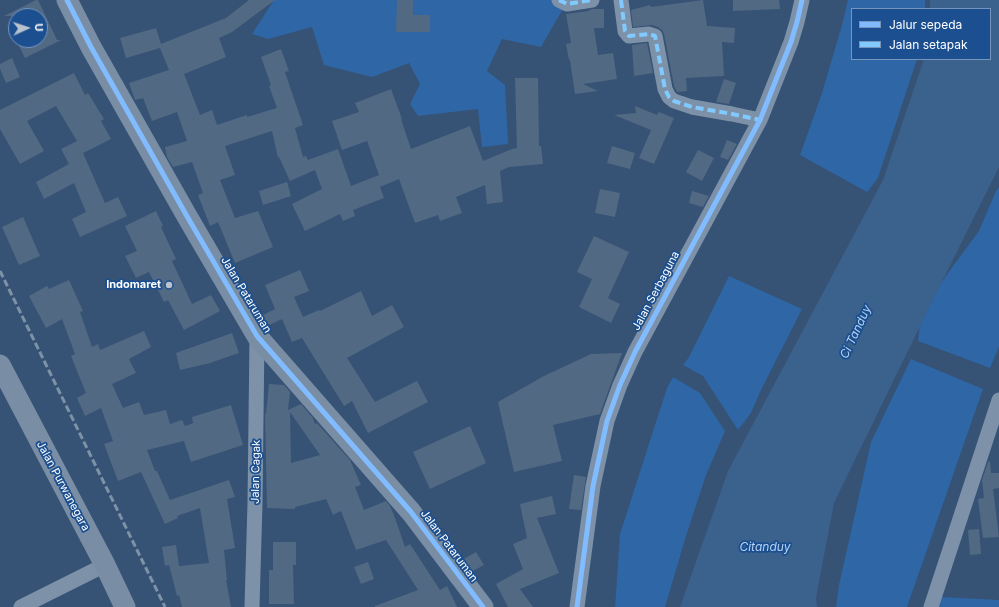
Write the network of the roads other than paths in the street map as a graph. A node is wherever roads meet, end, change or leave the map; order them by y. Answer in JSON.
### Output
{"nodes":[{"id":1,"x":67,"y":0,"type":"edge"},
{"id":2,"x":559,"y":0,"type":"edge"},
{"id":3,"x":592,"y":0,"type":"edge"},
{"id":4,"x":621,"y":0,"type":"edge"},
{"id":5,"x":802,"y":0,"type":"edge"},
{"id":6,"x":760,"y":120,"type":"junction"},
{"id":7,"x":258,"y":336,"type":"junction"},
{"id":8,"x":0,"y":366,"type":"edge"},
{"id":9,"x":999,"y":400,"type":"edge"},
{"id":10,"x":105,"y":565,"type":"junction"},
{"id":11,"x":21,"y":607,"type":"edge"},
{"id":12,"x":125,"y":607,"type":"edge"},
{"id":13,"x":252,"y":607,"type":"edge"},
{"id":14,"x":483,"y":607,"type":"edge"},
{"id":15,"x":577,"y":607,"type":"edge"},
{"id":16,"x":931,"y":607,"type":"edge"}],
"edges":[{"from":1,"to":7,"type":"street","name":"Jalan Pataruman"},
{"from":2,"to":3,"type":"street"},
{"from":4,"to":6,"type":"street"},
{"from":5,"to":6,"type":"street","name":"Jalan Serbaguna"},
{"from":6,"to":15,"type":"street","name":"Jalan Serbaguna"},
{"from":7,"to":13,"type":"street","name":"Jalan Cagak"},
{"from":7,"to":14,"type":"street","name":"Jalan Pataruman"},
{"from":8,"to":10,"type":"street","name":"Jalan Purwanegara"},
{"from":9,"to":16,"type":"street"},
{"from":10,"to":11,"type":"street"},
{"from":10,"to":12,"type":"street","name":"Jalan Purwanegara"}]}
